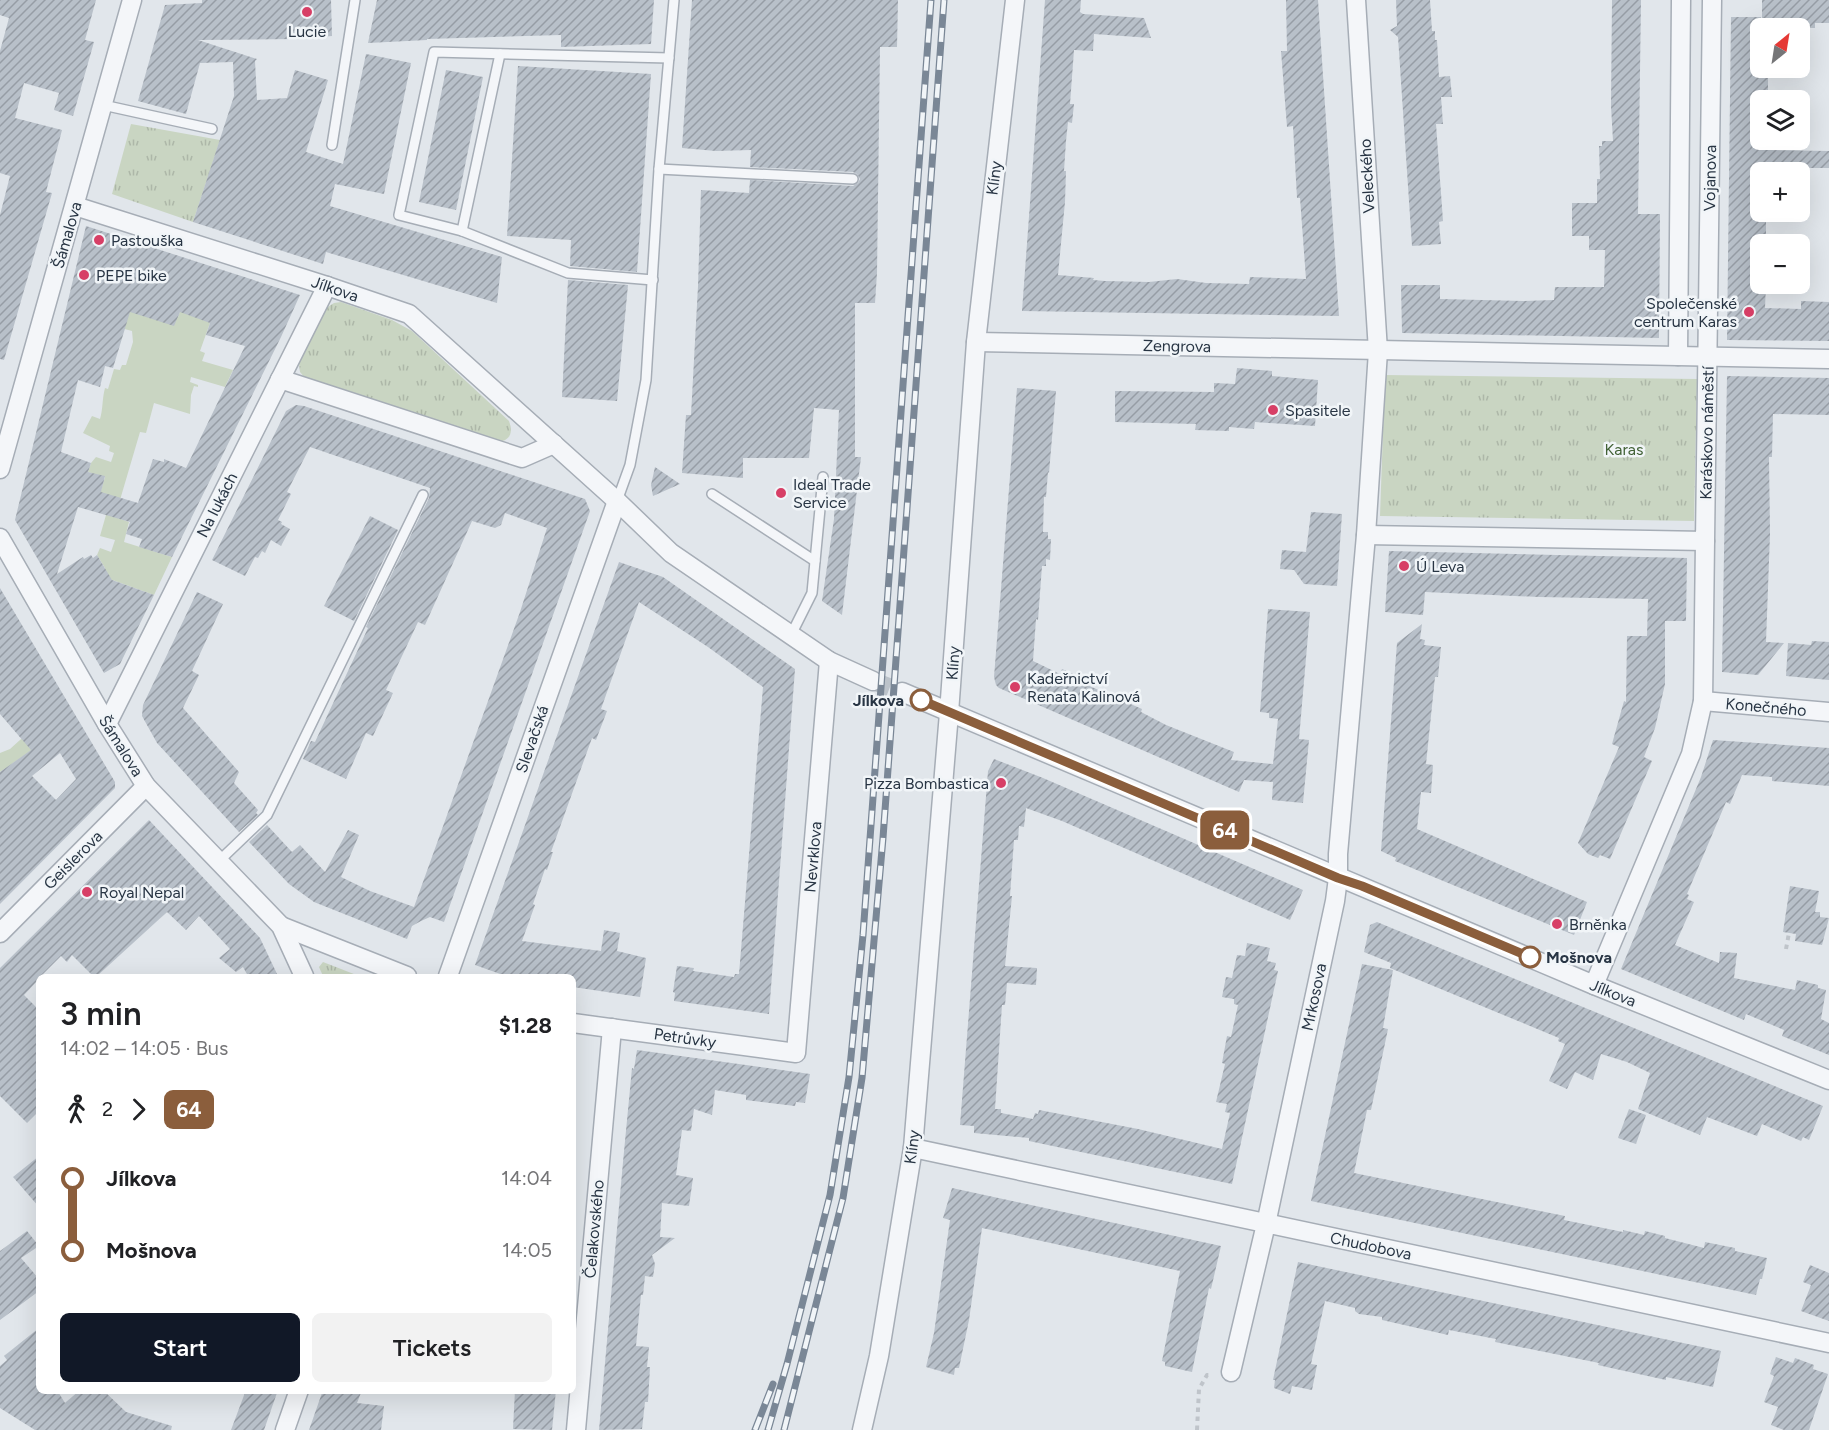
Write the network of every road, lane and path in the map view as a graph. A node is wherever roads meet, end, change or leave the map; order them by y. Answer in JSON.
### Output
{"nodes":[{"id":1,"x":132,"y":0,"type":"edge"},
{"id":2,"x":355,"y":0,"type":"edge"},
{"id":3,"x":674,"y":0,"type":"edge"},
{"id":4,"x":1015,"y":0,"type":"edge"},
{"id":5,"x":1356,"y":0,"type":"edge"},
{"id":6,"x":1681,"y":0,"type":"edge"},
{"id":7,"x":1712,"y":0,"type":"edge"},
{"id":8,"x":501,"y":54,"type":"junction"},
{"id":9,"x":669,"y":58,"type":"junction"},
{"id":10,"x":103,"y":105,"type":"junction"},
{"id":11,"x":212,"y":129,"type":"dead end"},
{"id":12,"x":332,"y":145,"type":"dead end"},
{"id":13,"x":659,"y":169,"type":"junction"},
{"id":14,"x":853,"y":179,"type":"dead end"},
{"id":15,"x":75,"y":206,"type":"junction"},
{"id":16,"x":462,"y":231,"type":"junction"},
{"id":17,"x":653,"y":280,"type":"junction"},
{"id":18,"x":327,"y":286,"type":"junction"},
{"id":19,"x":976,"y":342,"type":"junction"},
{"id":20,"x":1377,"y":351,"type":"junction"},
{"id":21,"x":1678,"y":356,"type":"junction"},
{"id":22,"x":1708,"y":357,"type":"junction"},
{"id":23,"x":1829,"y":359,"type":"edge"},
{"id":24,"x":280,"y":379,"type":"junction"},
{"id":25,"x":554,"y":444,"type":"junction"},
{"id":26,"x":0,"y":469,"type":"edge"},
{"id":27,"x":823,"y":477,"type":"dead end"},
{"id":28,"x":712,"y":494,"type":"dead end"},
{"id":29,"x":423,"y":495,"type":"dead end"},
{"id":30,"x":617,"y":501,"type":"junction"},
{"id":31,"x":1366,"y":535,"type":"junction"},
{"id":32,"x":0,"y":538,"type":"edge"},
{"id":33,"x":1705,"y":541,"type":"junction"},
{"id":34,"x":815,"y":561,"type":"junction"},
{"id":35,"x":791,"y":635,"type":"junction"},
{"id":36,"x":829,"y":661,"type":"junction"},
{"id":37,"x":873,"y":681,"type":"tunnel mouth"},
{"id":38,"x":902,"y":692,"type":"tunnel mouth"},
{"id":39,"x":1704,"y":702,"type":"junction"},
{"id":40,"x":1829,"y":712,"type":"edge"},
{"id":41,"x":949,"y":713,"type":"junction"},
{"id":42,"x":107,"y":724,"type":"junction"},
{"id":43,"x":146,"y":786,"type":"junction"},
{"id":44,"x":219,"y":861,"type":"junction"},
{"id":45,"x":1338,"y":878,"type":"junction"},
{"id":46,"x":281,"y":926,"type":"junction"},
{"id":47,"x":0,"y":933,"type":"edge"},
{"id":48,"x":1789,"y":933,"type":"dead end"},
{"id":49,"x":1786,"y":949,"type":"dead end"},
{"id":50,"x":303,"y":974,"type":"edge"},
{"id":51,"x":402,"y":974,"type":"edge"},
{"id":52,"x":449,"y":974,"type":"edge"},
{"id":53,"x":1594,"y":985,"type":"junction"},
{"id":54,"x":576,"y":1023,"type":"edge"},
{"id":55,"x":612,"y":1028,"type":"junction"},
{"id":56,"x":796,"y":1053,"type":"joint"},
{"id":57,"x":1829,"y":1080,"type":"edge"},
{"id":58,"x":913,"y":1148,"type":"junction"},
{"id":59,"x":1266,"y":1224,"type":"junction"},
{"id":60,"x":1829,"y":1343,"type":"edge"},
{"id":61,"x":1231,"y":1372,"type":"joint"},
{"id":62,"x":298,"y":1394,"type":"edge"},
{"id":63,"x":285,"y":1430,"type":"edge"},
{"id":64,"x":576,"y":1430,"type":"edge"},
{"id":65,"x":862,"y":1430,"type":"edge"},
{"id":66,"x":1197,"y":1430,"type":"edge"}],
"edges":[{"from":1,"to":10,"type":"street","name":"Šámalova"},
{"from":2,"to":12,"type":"lane"},
{"from":3,"to":9,"type":"lane"},
{"from":4,"to":19,"type":"street","name":"Klíny"},
{"from":5,"to":20,"type":"street","name":"Veleckého"},
{"from":6,"to":21,"type":"street","name":"Vojanova"},
{"from":7,"to":22,"type":"street","name":"Vojanova"},
{"from":8,"to":9,"type":"lane"},
{"from":8,"to":16,"type":"lane"},
{"from":8,"to":16,"type":"lane"},
{"from":9,"to":13,"type":"lane"},
{"from":10,"to":11,"type":"lane"},
{"from":10,"to":15,"type":"street","name":"Šámalova"},
{"from":13,"to":14,"type":"lane"},
{"from":13,"to":17,"type":"lane"},
{"from":15,"to":18,"type":"street","name":"Jílkova"},
{"from":15,"to":26,"type":"street","name":"Šámalova"},
{"from":16,"to":17,"type":"lane"},
{"from":17,"to":30,"type":"lane"},
{"from":18,"to":24,"type":"street","name":"Na lukách"},
{"from":18,"to":25,"type":"street","name":"Jílkova"},
{"from":19,"to":20,"type":"street","name":"Zengrova"},
{"from":19,"to":41,"type":"street","name":"Klíny"},
{"from":20,"to":21,"type":"street","name":"Karáskovo náměstí"},
{"from":20,"to":31,"type":"street"},
{"from":21,"to":22,"type":"street","name":"Karáskovo náměstí"},
{"from":22,"to":23,"type":"street"},
{"from":22,"to":33,"type":"street","name":"Karáskovo náměstí"},
{"from":24,"to":25,"type":"street"},
{"from":24,"to":42,"type":"street","name":"Na lukách"},
{"from":25,"to":30,"type":"street","name":"Jílkova"},
{"from":27,"to":34,"type":"lane"},
{"from":28,"to":34,"type":"lane"},
{"from":29,"to":44,"type":"lane"},
{"from":30,"to":35,"type":"street","name":"Jílkova"},
{"from":30,"to":52,"type":"street","name":"Slevačská"},
{"from":31,"to":33,"type":"street"},
{"from":31,"to":45,"type":"street","name":"Mrkosova"},
{"from":32,"to":42,"type":"street","name":"Šámalova"},
{"from":33,"to":39,"type":"street"},
{"from":34,"to":35,"type":"lane"},
{"from":35,"to":36,"type":"street","name":"Jílkova"},
{"from":36,"to":37,"type":"street","name":"Jílkova"},
{"from":36,"to":56,"type":"street","name":"Nevrklova"},
{"from":38,"to":41,"type":"street","name":"Jílkova"},
{"from":39,"to":40,"type":"street","name":"Konečného"},
{"from":39,"to":53,"type":"street"},
{"from":41,"to":45,"type":"street","name":"Jílkova"},
{"from":41,"to":58,"type":"street","name":"Klíny"},
{"from":42,"to":43,"type":"street","name":"Šámalova"},
{"from":43,"to":44,"type":"street","name":"Šámalova"},
{"from":43,"to":47,"type":"street","name":"Geislerova"},
{"from":44,"to":46,"type":"street","name":"Šámalova"},
{"from":45,"to":53,"type":"street","name":"Jílkova"},
{"from":45,"to":59,"type":"street","name":"Mrkosova"},
{"from":46,"to":50,"type":"street","name":"Šámalova"},
{"from":46,"to":51,"type":"street","name":"Šámalova"},
{"from":48,"to":49,"type":"path"},
{"from":53,"to":57,"type":"street","name":"Jílkova"},
{"from":54,"to":55,"type":"street","name":"Petrůvky"},
{"from":55,"to":56,"type":"street","name":"Petrůvky"},
{"from":55,"to":64,"type":"street","name":"Čelakovského"},
{"from":58,"to":59,"type":"street","name":"Chudobova"},
{"from":58,"to":65,"type":"street","name":"Klíny"},
{"from":59,"to":60,"type":"street","name":"Chudobova"},
{"from":59,"to":61,"type":"street","name":"Mrkosova"},
{"from":61,"to":66,"type":"path"},
{"from":62,"to":63,"type":"street"}]}
